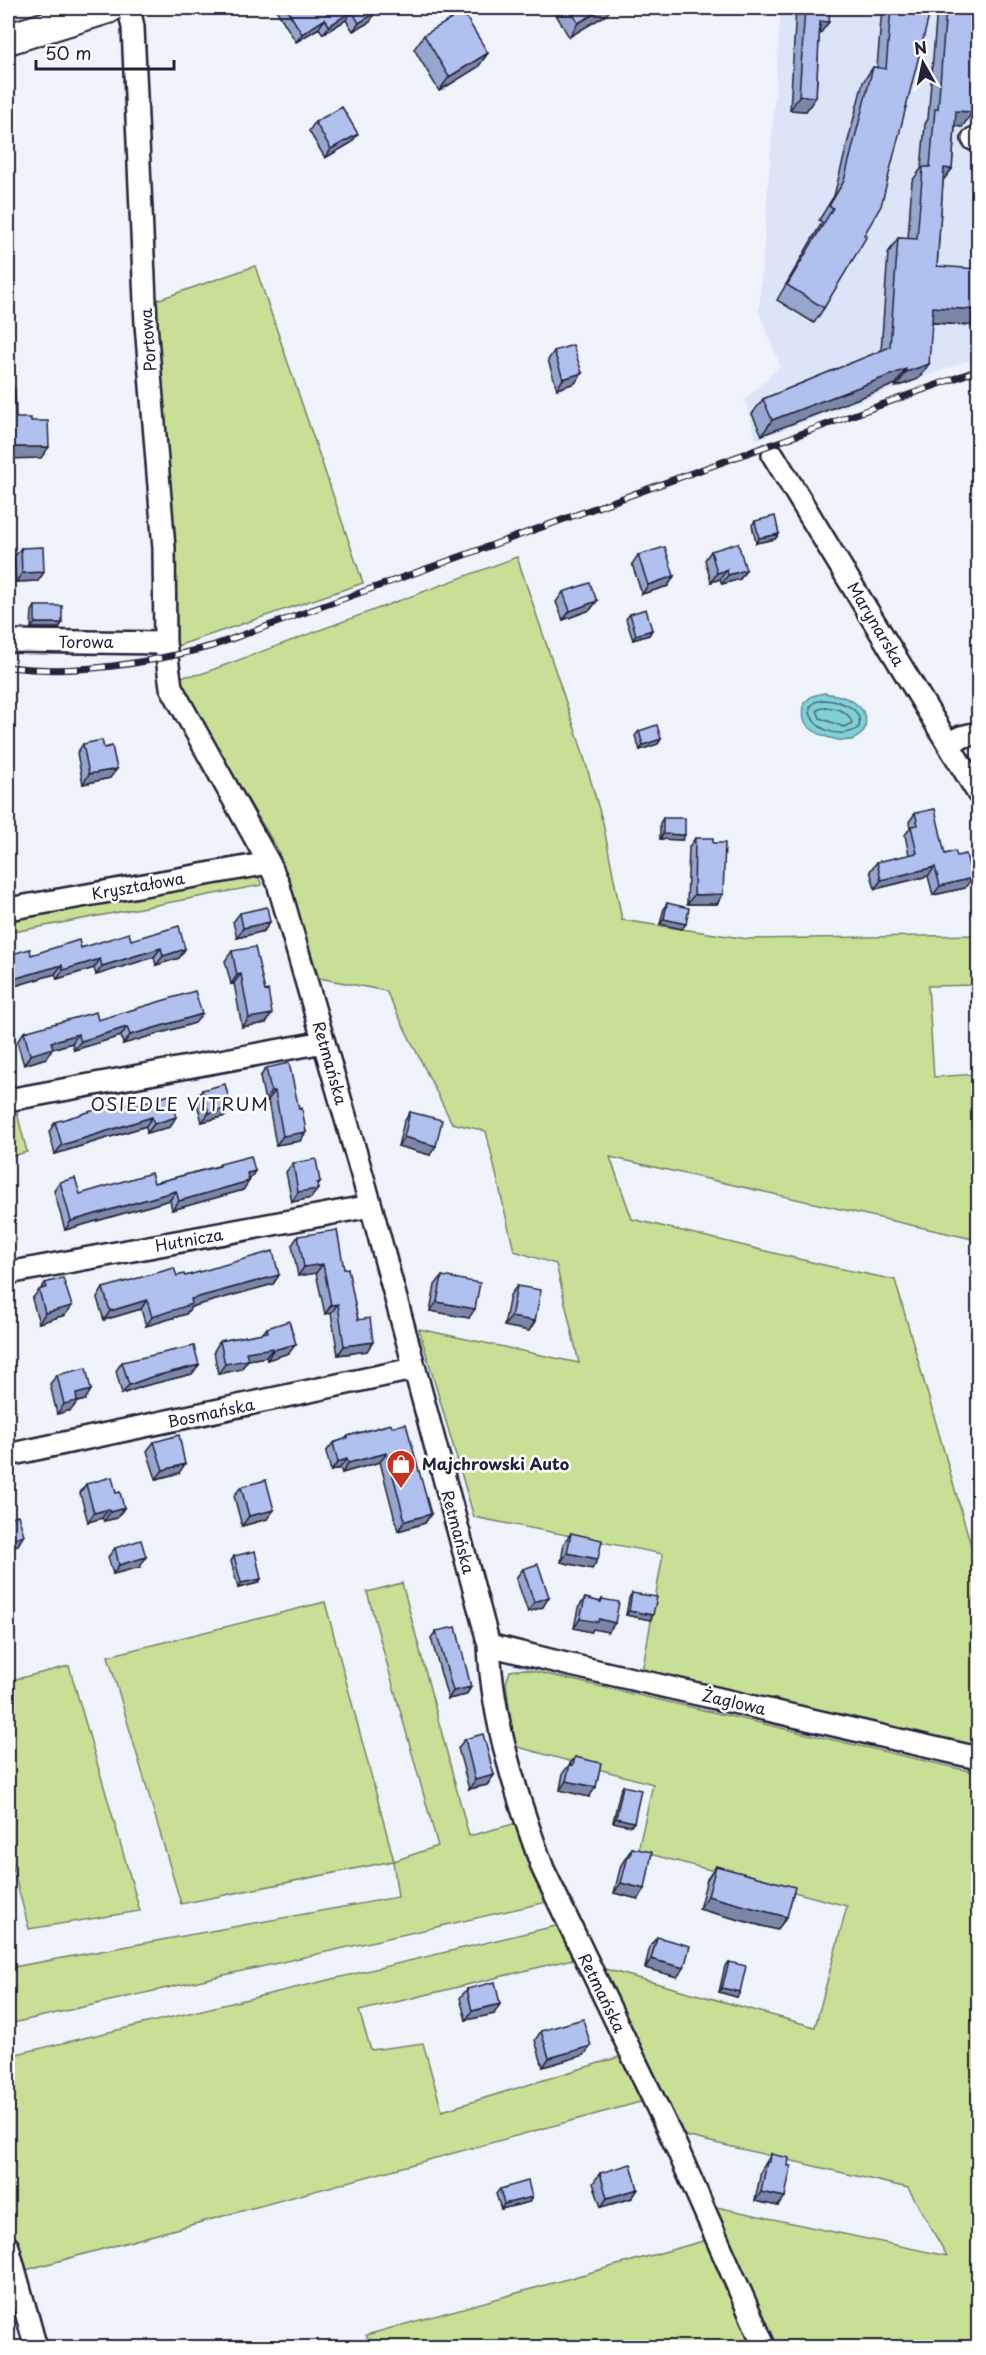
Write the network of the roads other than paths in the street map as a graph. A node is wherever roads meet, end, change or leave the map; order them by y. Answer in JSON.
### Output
{"nodes":[{"id":1,"x":108,"y":8,"type":"edge"},
{"id":2,"x":129,"y":8,"type":"edge"},
{"id":3,"x":8,"y":39,"type":"edge"},
{"id":4,"x":773,"y":455,"type":"dead end"},
{"id":5,"x":8,"y":641,"type":"edge"},
{"id":6,"x":165,"y":643,"type":"junction"},
{"id":7,"x":168,"y":672,"type":"joint"},
{"id":8,"x":978,"y":733,"type":"edge"},
{"id":9,"x":948,"y":744,"type":"junction"},
{"id":10,"x":978,"y":793,"type":"edge"},
{"id":11,"x":269,"y":863,"type":"junction"},
{"id":12,"x":8,"y":909,"type":"edge"},
{"id":13,"x":324,"y":1042,"type":"junction"},
{"id":14,"x":8,"y":1100,"type":"edge"},
{"id":15,"x":371,"y":1206,"type":"junction"},
{"id":16,"x":8,"y":1273,"type":"edge"},
{"id":17,"x":413,"y":1369,"type":"junction"},
{"id":18,"x":8,"y":1455,"type":"edge"},
{"id":19,"x":489,"y":1644,"type":"junction"},
{"id":20,"x":978,"y":1758,"type":"edge"},
{"id":21,"x":8,"y":2247,"type":"edge"},
{"id":22,"x":36,"y":2348,"type":"edge"},
{"id":23,"x":765,"y":2348,"type":"edge"}],
"edges":[{"from":1,"to":3,"type":"street"},
{"from":2,"to":6,"type":"street","name":"Portowa"},
{"from":4,"to":9,"type":"street","name":"Marynarska"},
{"from":5,"to":6,"type":"street","name":"Torowa"},
{"from":6,"to":7,"type":"street","name":"Portowa"},
{"from":7,"to":11,"type":"street","name":"Retmańska"},
{"from":8,"to":9,"type":"street"},
{"from":9,"to":10,"type":"street","name":"Marynarska"},
{"from":11,"to":12,"type":"street","name":"Kryształowa"},
{"from":11,"to":13,"type":"street","name":"Retmańska"},
{"from":13,"to":14,"type":"street"},
{"from":13,"to":15,"type":"street","name":"Retmańska"},
{"from":15,"to":16,"type":"street","name":"Hutnicza"},
{"from":15,"to":17,"type":"street","name":"Retmańska"},
{"from":17,"to":18,"type":"street","name":"Bosmańska"},
{"from":17,"to":19,"type":"street","name":"Retmańska"},
{"from":19,"to":20,"type":"street","name":"Żaglowa"},
{"from":19,"to":23,"type":"street","name":"Retmańska"},
{"from":21,"to":22,"type":"street"}]}
